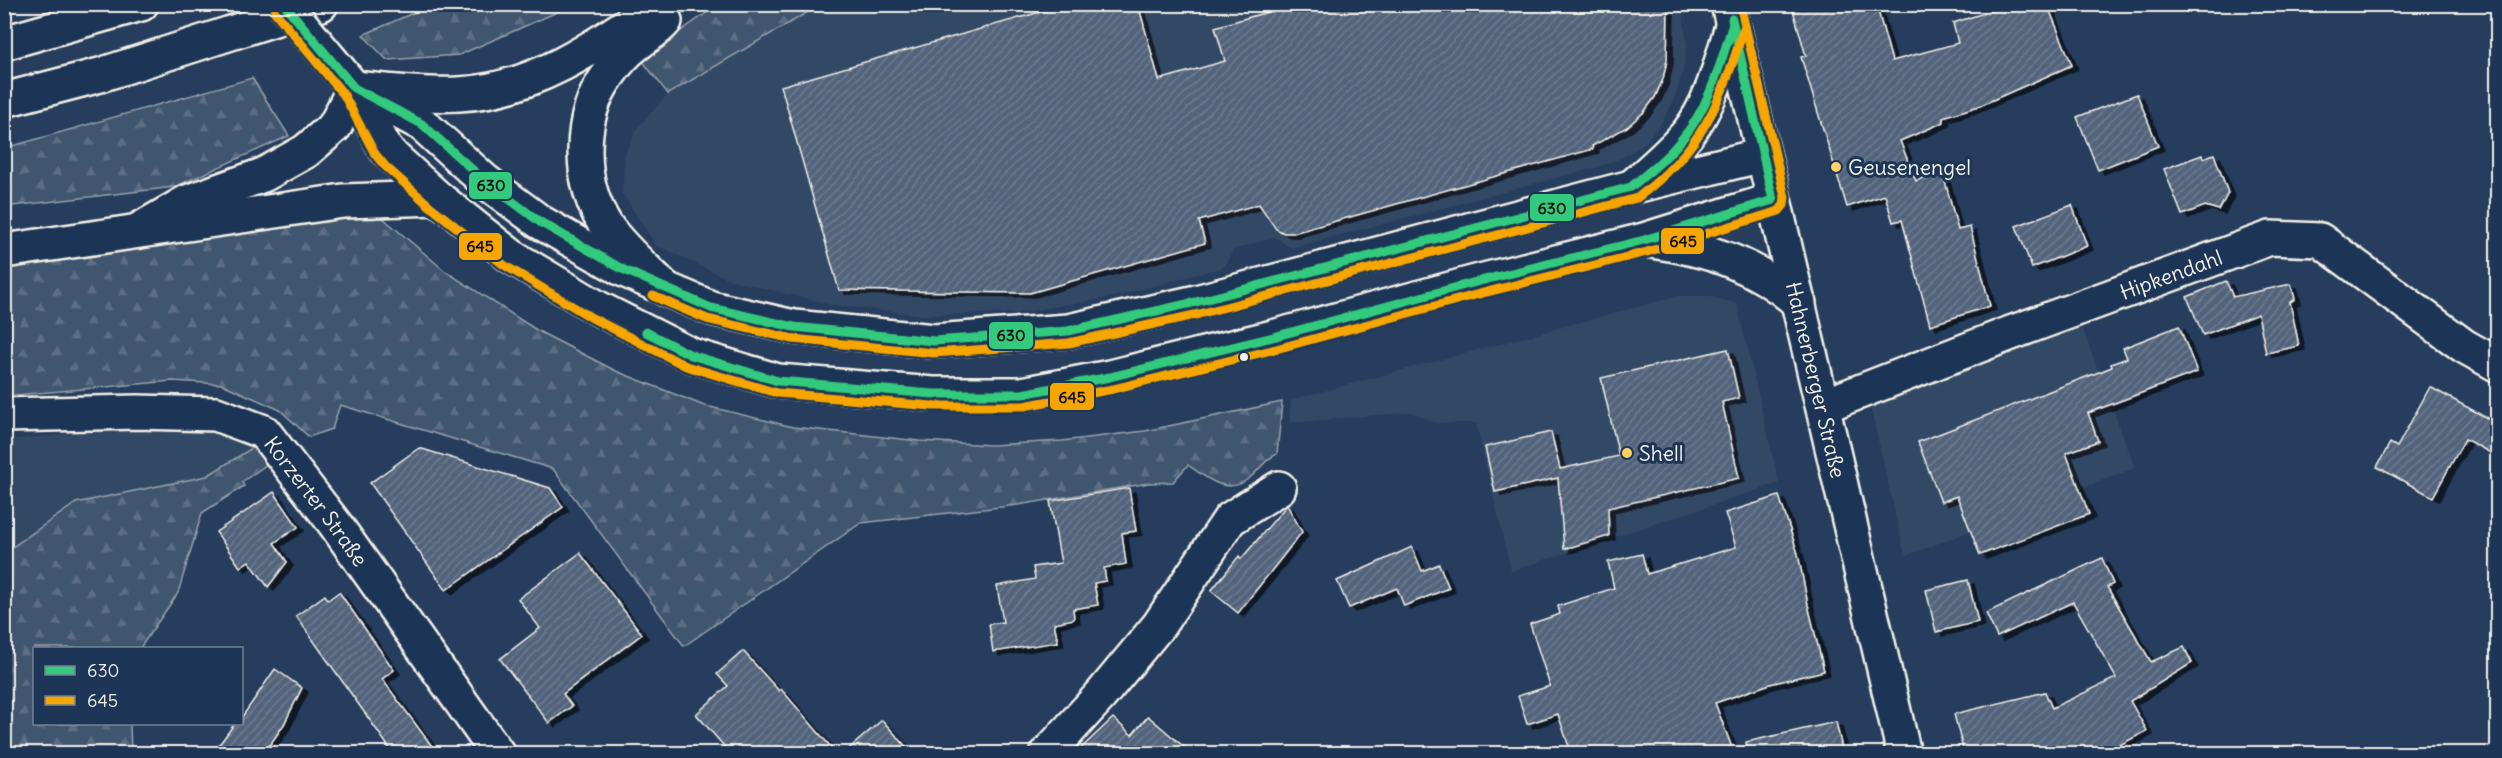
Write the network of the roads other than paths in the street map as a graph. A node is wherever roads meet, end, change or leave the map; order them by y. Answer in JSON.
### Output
{"nodes":[{"id":1,"x":141,"y":4,"type":"edge"},
{"id":2,"x":284,"y":4,"type":"edge"},
{"id":3,"x":321,"y":4,"type":"edge"},
{"id":4,"x":657,"y":4,"type":"edge"},
{"id":5,"x":678,"y":4,"type":"edge"},
{"id":6,"x":1730,"y":14,"type":"edge"},
{"id":7,"x":4,"y":43,"type":"edge"},
{"id":8,"x":354,"y":88,"type":"junction"},
{"id":9,"x":4,"y":100,"type":"edge"},
{"id":10,"x":1763,"y":155,"type":"junction"},
{"id":11,"x":1631,"y":187,"type":"junction"},
{"id":12,"x":438,"y":198,"type":"junction"},
{"id":13,"x":1773,"y":201,"type":"junction"},
{"id":14,"x":137,"y":231,"type":"junction"},
{"id":15,"x":1461,"y":231,"type":"junction"},
{"id":16,"x":1644,"y":240,"type":"junction"},
{"id":17,"x":4,"y":251,"type":"edge"},
{"id":18,"x":1476,"y":282,"type":"junction"},
{"id":19,"x":666,"y":289,"type":"junction"},
{"id":20,"x":1799,"y":303,"type":"junction"},
{"id":21,"x":2498,"y":365,"type":"edge"},
{"id":22,"x":1823,"y":406,"type":"junction"},
{"id":23,"x":4,"y":415,"type":"edge"},
{"id":24,"x":1279,"y":488,"type":"dead end"},
{"id":25,"x":498,"y":753,"type":"edge"},
{"id":26,"x":1047,"y":753,"type":"edge"},
{"id":27,"x":1904,"y":753,"type":"edge"}],
"edges":[{"from":1,"to":7,"type":"main road"},
{"from":2,"to":8,"type":"main road","bridge":true},
{"from":3,"to":9,"type":"main road"},
{"from":4,"to":8,"type":"main road"},
{"from":5,"to":19,"type":"main road"},
{"from":6,"to":10,"type":"main road","name":"Hahnerberger Straße"},
{"from":6,"to":11,"type":"main road"},
{"from":8,"to":12,"type":"main road"},
{"from":8,"to":14,"type":"main road"},
{"from":8,"to":19,"type":"main road"},
{"from":10,"to":11,"type":"main road"},
{"from":10,"to":13,"type":"main road","name":"Hahnerberger Straße"},
{"from":11,"to":15,"type":"main road"},
{"from":12,"to":14,"type":"main road"},
{"from":12,"to":18,"type":"main road"},
{"from":13,"to":16,"type":"main road"},
{"from":13,"to":20,"type":"main road","name":"Hahnerberger Straße"},
{"from":14,"to":17,"type":"main road"},
{"from":15,"to":18,"type":"main road"},
{"from":15,"to":19,"type":"main road"},
{"from":16,"to":18,"type":"main road"},
{"from":16,"to":20,"type":"main road"},
{"from":20,"to":22,"type":"main road","name":"Hahnerberger Straße"},
{"from":21,"to":22,"type":"main road","name":"Hipkendahl"},
{"from":22,"to":27,"type":"main road","name":"Hahnerberger Straße"},
{"from":23,"to":25,"type":"main road","name":"Korzerter Straße"},
{"from":24,"to":26,"type":"main road"}]}
